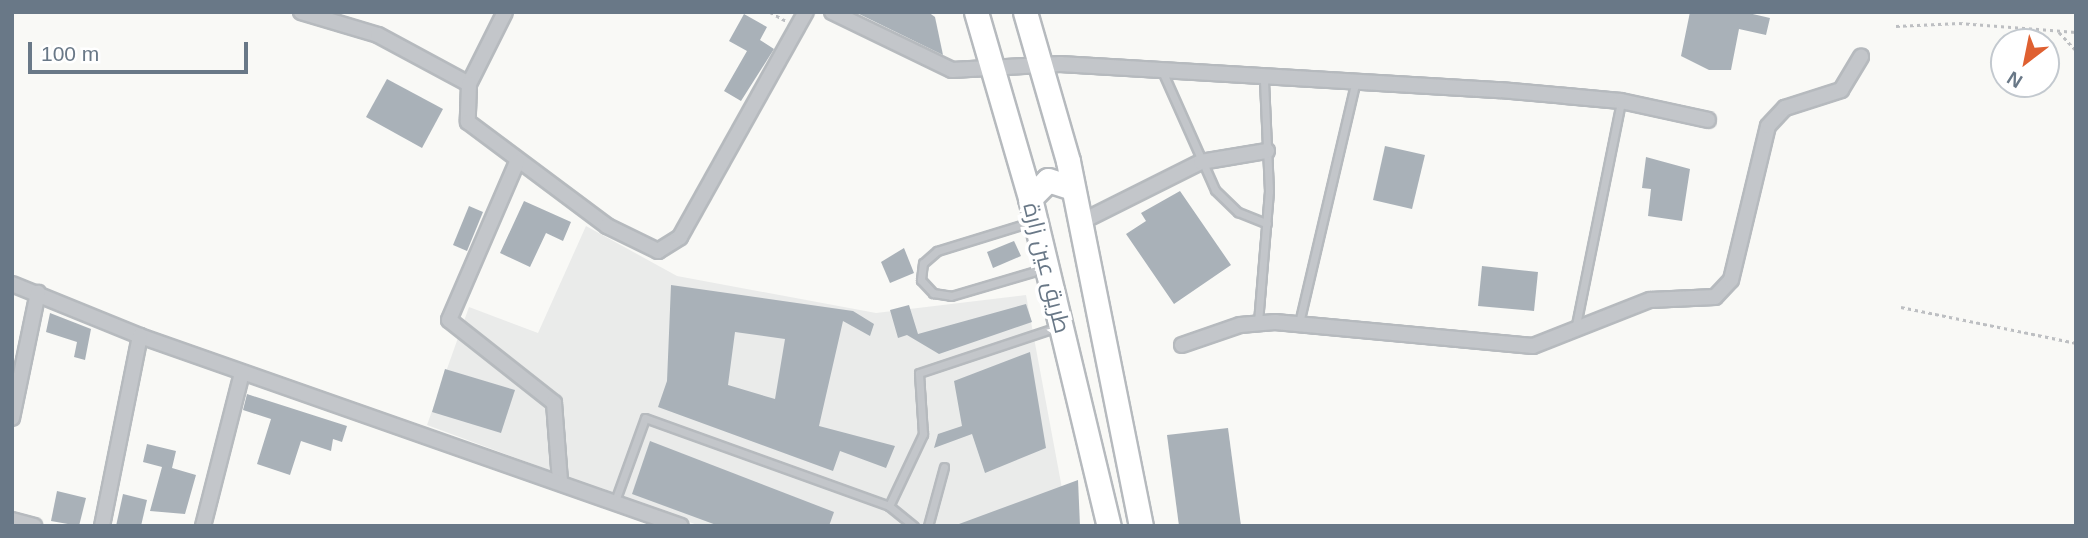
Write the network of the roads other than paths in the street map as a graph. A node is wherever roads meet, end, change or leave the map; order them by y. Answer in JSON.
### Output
{"nodes":[{"id":1,"x":301,"y":12,"type":"edge"},
{"id":2,"x":505,"y":12,"type":"edge"},
{"id":3,"x":806,"y":12,"type":"edge"},
{"id":4,"x":832,"y":12,"type":"edge"},
{"id":5,"x":976,"y":12,"type":"edge"},
{"id":6,"x":1025,"y":12,"type":"edge"},
{"id":7,"x":1860,"y":57,"type":"dead end"},
{"id":8,"x":1042,"y":64,"type":"junction"},
{"id":9,"x":993,"y":66,"type":"junction"},
{"id":10,"x":1163,"y":73,"type":"junction"},
{"id":11,"x":1264,"y":79,"type":"junction"},
{"id":12,"x":469,"y":83,"type":"junction"},
{"id":13,"x":1355,"y":85,"type":"junction"},
{"id":14,"x":1621,"y":101,"type":"junction"},
{"id":15,"x":1708,"y":120,"type":"dead end"},
{"id":16,"x":1266,"y":151,"type":"junction"},
{"id":17,"x":517,"y":162,"type":"junction"},
{"id":18,"x":1201,"y":162,"type":"junction"},
{"id":19,"x":1073,"y":188,"type":"junction"},
{"id":20,"x":1033,"y":209,"type":"junction"},
{"id":21,"x":1081,"y":222,"type":"junction"},
{"id":22,"x":1268,"y":224,"type":"junction"},
{"id":23,"x":1047,"y":268,"type":"junction"},
{"id":24,"x":12,"y":284,"type":"edge"},
{"id":25,"x":38,"y":293,"type":"junction"},
{"id":26,"x":1258,"y":322,"type":"junction"},
{"id":27,"x":1298,"y":323,"type":"junction"},
{"id":28,"x":1060,"y":326,"type":"junction"},
{"id":29,"x":1575,"y":334,"type":"junction"},
{"id":30,"x":140,"y":336,"type":"junction"},
{"id":31,"x":1182,"y":345,"type":"dead end"},
{"id":32,"x":242,"y":373,"type":"junction"},
{"id":33,"x":12,"y":418,"type":"edge"},
{"id":34,"x":944,"y":467,"type":"dead end"},
{"id":35,"x":560,"y":481,"type":"junction"},
{"id":36,"x":615,"y":501,"type":"junction"},
{"id":37,"x":889,"y":506,"type":"junction"},
{"id":38,"x":12,"y":520,"type":"edge"},
{"id":39,"x":34,"y":526,"type":"edge"},
{"id":40,"x":102,"y":526,"type":"edge"},
{"id":41,"x":203,"y":526,"type":"edge"},
{"id":42,"x":681,"y":526,"type":"edge"},
{"id":43,"x":914,"y":526,"type":"edge"},
{"id":44,"x":928,"y":526,"type":"edge"},
{"id":45,"x":1109,"y":526,"type":"edge"},
{"id":46,"x":1142,"y":526,"type":"edge"}],
"edges":[{"from":1,"to":12,"type":"street"},
{"from":2,"to":12,"type":"street"},
{"from":3,"to":17,"type":"street"},
{"from":4,"to":9,"type":"street"},
{"from":5,"to":9,"type":"main road","name":"طريق عين زارة"},
{"from":6,"to":8,"type":"main road","name":"طريق عين زارة"},
{"from":7,"to":29,"type":"street"},
{"from":8,"to":9,"type":"street"},
{"from":8,"to":10,"type":"street"},
{"from":8,"to":19,"type":"main road","name":"طريق عين زارة"},
{"from":9,"to":20,"type":"main road","name":"طريق عين زارة"},
{"from":10,"to":11,"type":"street"},
{"from":10,"to":18,"type":"lane"},
{"from":11,"to":13,"type":"street"},
{"from":11,"to":16,"type":"lane"},
{"from":12,"to":17,"type":"street"},
{"from":13,"to":14,"type":"street"},
{"from":13,"to":27,"type":"lane"},
{"from":14,"to":15,"type":"street"},
{"from":14,"to":29,"type":"lane"},
{"from":16,"to":18,"type":"street"},
{"from":16,"to":22,"type":"lane"},
{"from":17,"to":35,"type":"street"},
{"from":18,"to":21,"type":"street"},
{"from":18,"to":22,"type":"lane"},
{"from":19,"to":20,"type":"main road"},
{"from":19,"to":21,"type":"main road","name":"طريق عين زارة"},
{"from":20,"to":23,"type":"main road","name":"طريق عين زارة"},
{"from":20,"to":23,"type":"lane"},
{"from":21,"to":46,"type":"main road","name":"طريق عين زارة"},
{"from":22,"to":26,"type":"lane"},
{"from":23,"to":28,"type":"main road","name":"طريق عين زارة"},
{"from":24,"to":25,"type":"street"},
{"from":25,"to":30,"type":"street"},
{"from":25,"to":33,"type":"street"},
{"from":26,"to":27,"type":"street"},
{"from":26,"to":31,"type":"street"},
{"from":27,"to":29,"type":"street"},
{"from":28,"to":37,"type":"lane"},
{"from":28,"to":45,"type":"main road","name":"طريق عين زارة"},
{"from":30,"to":32,"type":"street"},
{"from":30,"to":40,"type":"street"},
{"from":32,"to":35,"type":"street"},
{"from":32,"to":41,"type":"street"},
{"from":34,"to":44,"type":"lane"},
{"from":35,"to":36,"type":"street"},
{"from":36,"to":37,"type":"lane"},
{"from":36,"to":42,"type":"street"},
{"from":37,"to":43,"type":"lane"},
{"from":38,"to":39,"type":"street"}]}
